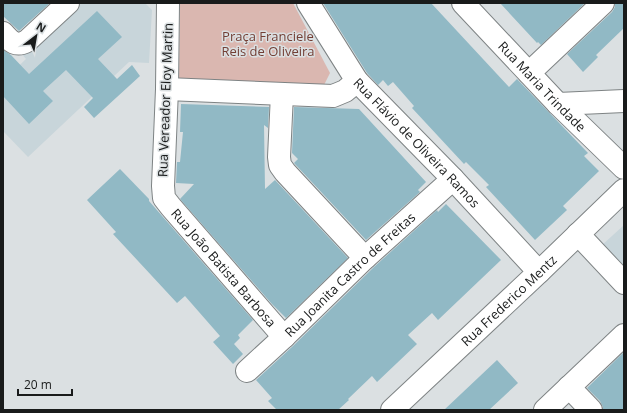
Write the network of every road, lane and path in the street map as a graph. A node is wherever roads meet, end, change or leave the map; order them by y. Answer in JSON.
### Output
{"nodes":[{"id":1,"x":68,"y":3,"type":"edge"},
{"id":2,"x":168,"y":3,"type":"edge"},
{"id":3,"x":308,"y":3,"type":"edge"},
{"id":4,"x":463,"y":3,"type":"edge"},
{"id":5,"x":603,"y":3,"type":"edge"},
{"id":6,"x":11,"y":39,"type":"edge"},
{"id":7,"x":529,"y":73,"type":"junction"},
{"id":8,"x":357,"y":81,"type":"junction"},
{"id":9,"x":167,"y":89,"type":"junction"},
{"id":10,"x":282,"y":94,"type":"junction"},
{"id":11,"x":624,"y":101,"type":"edge"},
{"id":12,"x":558,"y":104,"type":"junction"},
{"id":13,"x":624,"y":168,"type":"edge"},
{"id":14,"x":453,"y":179,"type":"junction"},
{"id":15,"x":624,"y":190,"type":"edge"},
{"id":16,"x":164,"y":198,"type":"joint"},
{"id":17,"x":578,"y":234,"type":"junction"},
{"id":18,"x":365,"y":258,"type":"junction"},
{"id":19,"x":539,"y":272,"type":"junction"},
{"id":20,"x":624,"y":283,"type":"edge"},
{"id":21,"x":624,"y":336,"type":"edge"},
{"id":22,"x":284,"y":337,"type":"junction"},
{"id":23,"x":246,"y":371,"type":"dead end"},
{"id":24,"x":569,"y":387,"type":"junction"},
{"id":25,"x":392,"y":410,"type":"edge"},
{"id":26,"x":545,"y":410,"type":"edge"},
{"id":27,"x":591,"y":410,"type":"edge"}],
"edges":[{"from":1,"to":6,"type":"street"},
{"from":2,"to":9,"type":"street","name":"Rua Vereador Eloy Martin"},
{"from":3,"to":8,"type":"street","name":"Rua Flávio de Oliveira Ramos"},
{"from":4,"to":7,"type":"street","name":"Rua Maria Trindade"},
{"from":5,"to":7,"type":"street"},
{"from":7,"to":12,"type":"street","name":"Rua Maria Trindade"},
{"from":8,"to":10,"type":"street"},
{"from":8,"to":14,"type":"street","name":"Rua Flávio de Oliveira Ramos"},
{"from":9,"to":10,"type":"street"},
{"from":9,"to":16,"type":"street","name":"Rua Vereador Eloy Martin"},
{"from":10,"to":18,"type":"street"},
{"from":11,"to":12,"type":"street"},
{"from":12,"to":13,"type":"street","name":"Rua Maria Trindade"},
{"from":14,"to":18,"type":"street","name":"Rua Joanita Castro de Freitas"},
{"from":14,"to":19,"type":"street","name":"Rua Flávio de Oliveira Ramos"},
{"from":15,"to":17,"type":"street","name":"Rua Frederico Mentz"},
{"from":16,"to":22,"type":"street","name":"Rua João Batista Barbosa"},
{"from":17,"to":19,"type":"street","name":"Rua Frederico Mentz"},
{"from":17,"to":20,"type":"street"},
{"from":18,"to":22,"type":"street","name":"Rua Joanita Castro de Freitas"},
{"from":19,"to":25,"type":"street","name":"Rua Frederico Mentz"},
{"from":21,"to":24,"type":"street"},
{"from":22,"to":23,"type":"street","name":"Rua Joanita Castro de Freitas"},
{"from":24,"to":26,"type":"street"},
{"from":24,"to":27,"type":"street"}]}
